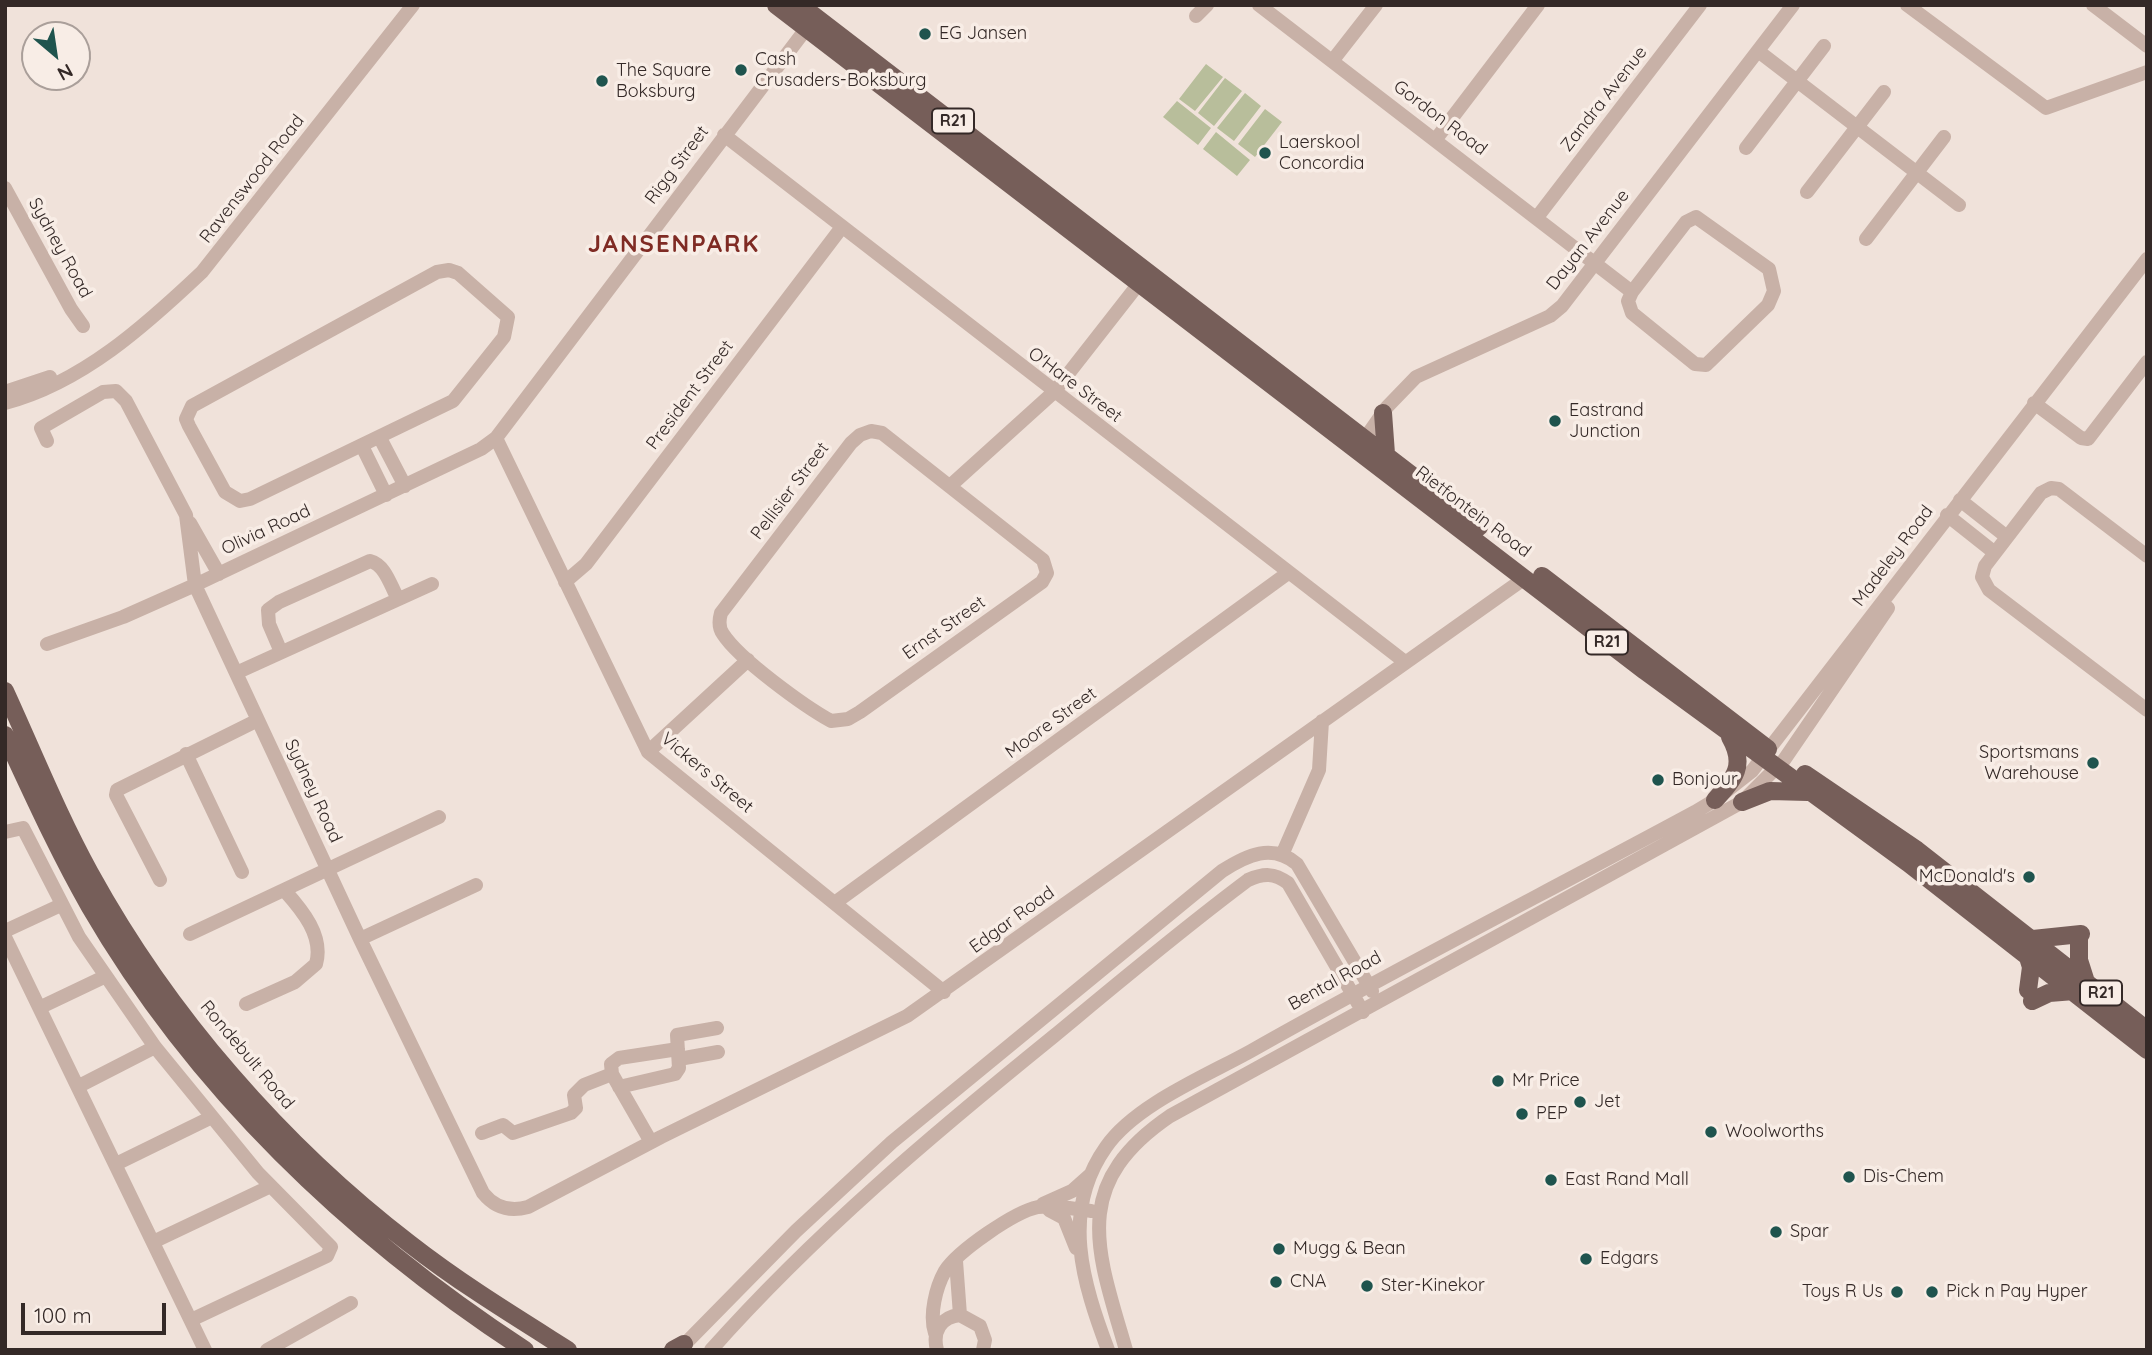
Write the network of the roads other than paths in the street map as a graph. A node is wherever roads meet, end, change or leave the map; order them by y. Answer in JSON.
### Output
{"nodes":[{"id":1,"x":413,"y":5,"type":"edge"},
{"id":2,"x":776,"y":5,"type":"edge"},
{"id":3,"x":800,"y":5,"type":"edge"},
{"id":4,"x":1207,"y":5,"type":"edge"},
{"id":5,"x":1259,"y":5,"type":"edge"},
{"id":6,"x":1376,"y":5,"type":"edge"},
{"id":7,"x":1538,"y":5,"type":"edge"},
{"id":8,"x":1700,"y":5,"type":"edge"},
{"id":9,"x":1793,"y":5,"type":"edge"},
{"id":10,"x":1907,"y":5,"type":"edge"},
{"id":11,"x":2093,"y":5,"type":"edge"},
{"id":12,"x":1196,"y":16,"type":"dead end"},
{"id":13,"x":810,"y":23,"type":"junction"},
{"id":14,"x":1824,"y":46,"type":"dead end"},
{"id":15,"x":2147,"y":46,"type":"edge"},
{"id":16,"x":1758,"y":51,"type":"junction"},
{"id":17,"x":1333,"y":60,"type":"junction"},
{"id":18,"x":2147,"y":72,"type":"edge"},
{"id":19,"x":1797,"y":80,"type":"junction"},
{"id":20,"x":1884,"y":92,"type":"dead end"},
{"id":21,"x":1856,"y":127,"type":"junction"},
{"id":22,"x":724,"y":135,"type":"junction"},
{"id":23,"x":1944,"y":137,"type":"dead end"},
{"id":24,"x":1436,"y":139,"type":"junction"},
{"id":25,"x":1746,"y":148,"type":"dead end"},
{"id":26,"x":1917,"y":172,"type":"junction"},
{"id":27,"x":5,"y":188,"type":"edge"},
{"id":28,"x":1807,"y":192,"type":"dead end"},
{"id":29,"x":1959,"y":205,"type":"dead end"},
{"id":30,"x":1538,"y":216,"type":"junction"},
{"id":31,"x":842,"y":227,"type":"junction"},
{"id":32,"x":1866,"y":239,"type":"dead end"},
{"id":33,"x":2147,"y":259,"type":"edge"},
{"id":34,"x":1597,"y":262,"type":"junction"},
{"id":35,"x":1144,"y":277,"type":"junction"},
{"id":36,"x":1632,"y":292,"type":"junction"},
{"id":37,"x":83,"y":326,"type":"dead end"},
{"id":38,"x":100,"y":357,"type":"junction"},
{"id":39,"x":2147,"y":362,"type":"edge"},
{"id":40,"x":5,"y":392,"type":"edge"},
{"id":41,"x":1054,"y":392,"type":"junction"},
{"id":42,"x":5,"y":403,"type":"edge"},
{"id":43,"x":2036,"y":404,"type":"junction"},
{"id":44,"x":1383,"y":413,"type":"junction"},
{"id":45,"x":380,"y":438,"type":"junction"},
{"id":46,"x":496,"y":438,"type":"junction"},
{"id":47,"x":47,"y":441,"type":"dead end"},
{"id":48,"x":1361,"y":444,"type":"junction"},
{"id":49,"x":362,"y":446,"type":"junction"},
{"id":50,"x":1387,"y":454,"type":"junction"},
{"id":51,"x":405,"y":486,"type":"junction"},
{"id":52,"x":950,"y":486,"type":"junction"},
{"id":53,"x":386,"y":495,"type":"junction"},
{"id":54,"x":1963,"y":502,"type":"junction"},
{"id":55,"x":186,"y":515,"type":"junction"},
{"id":56,"x":1951,"y":518,"type":"junction"},
{"id":57,"x":2007,"y":537,"type":"junction"},
{"id":58,"x":1995,"y":554,"type":"junction"},
{"id":59,"x":2147,"y":556,"type":"edge"},
{"id":60,"x":1288,"y":573,"type":"junction"},
{"id":61,"x":219,"y":574,"type":"junction"},
{"id":62,"x":1525,"y":578,"type":"junction"},
{"id":63,"x":565,"y":582,"type":"junction"},
{"id":64,"x":432,"y":583,"type":"dead end"},
{"id":65,"x":195,"y":585,"type":"junction"},
{"id":66,"x":397,"y":597,"type":"junction"},
{"id":67,"x":47,"y":644,"type":"dead end"},
{"id":68,"x":281,"y":652,"type":"junction"},
{"id":69,"x":748,"y":660,"type":"junction"},
{"id":70,"x":1405,"y":662,"type":"junction"},
{"id":71,"x":236,"y":673,"type":"junction"},
{"id":72,"x":5,"y":691,"type":"edge"},
{"id":73,"x":2147,"y":710,"type":"edge"},
{"id":74,"x":258,"y":720,"type":"junction"},
{"id":75,"x":1322,"y":721,"type":"junction"},
{"id":76,"x":1728,"y":734,"type":"junction"},
{"id":77,"x":5,"y":736,"type":"edge"},
{"id":78,"x":648,"y":752,"type":"junction"},
{"id":79,"x":186,"y":754,"type":"junction"},
{"id":80,"x":1773,"y":759,"type":"junction"},
{"id":81,"x":1812,"y":792,"type":"junction"},
{"id":82,"x":1715,"y":800,"type":"junction"},
{"id":83,"x":1742,"y":802,"type":"junction"},
{"id":84,"x":439,"y":817,"type":"dead end"},
{"id":85,"x":5,"y":832,"type":"edge"},
{"id":86,"x":1282,"y":855,"type":"junction"},
{"id":87,"x":329,"y":871,"type":"junction"},
{"id":88,"x":242,"y":872,"type":"dead end"},
{"id":89,"x":160,"y":880,"type":"dead end"},
{"id":90,"x":476,"y":885,"type":"dead end"},
{"id":91,"x":285,"y":891,"type":"junction"},
{"id":92,"x":836,"y":902,"type":"junction"},
{"id":93,"x":61,"y":905,"type":"junction"},
{"id":94,"x":5,"y":931,"type":"edge"},
{"id":95,"x":190,"y":934,"type":"dead end"},
{"id":96,"x":5,"y":937,"type":"edge"},
{"id":97,"x":360,"y":939,"type":"junction"},
{"id":98,"x":2030,"y":947,"type":"junction"},
{"id":99,"x":104,"y":977,"type":"junction"},
{"id":100,"x":1368,"y":984,"type":"junction"},
{"id":101,"x":2080,"y":987,"type":"junction"},
{"id":102,"x":944,"y":992,"type":"junction"},
{"id":103,"x":1352,"y":993,"type":"junction"},
{"id":104,"x":1378,"y":1003,"type":"junction"},
{"id":105,"x":246,"y":1004,"type":"dead end"},
{"id":106,"x":41,"y":1007,"type":"junction"},
{"id":107,"x":1363,"y":1012,"type":"junction"},
{"id":108,"x":718,"y":1028,"type":"dead end"},
{"id":109,"x":2147,"y":1030,"type":"edge"},
{"id":110,"x":155,"y":1047,"type":"junction"},
{"id":111,"x":2147,"y":1050,"type":"edge"},
{"id":112,"x":718,"y":1052,"type":"dead end"},
{"id":113,"x":678,"y":1054,"type":"junction"},
{"id":114,"x":616,"y":1080,"type":"junction"},
{"id":115,"x":79,"y":1086,"type":"junction"},
{"id":116,"x":212,"y":1117,"type":"junction"},
{"id":117,"x":482,"y":1133,"type":"dead end"},
{"id":118,"x":651,"y":1142,"type":"junction"},
{"id":119,"x":116,"y":1164,"type":"junction"},
{"id":120,"x":1092,"y":1173,"type":"junction"},
{"id":121,"x":271,"y":1186,"type":"junction"},
{"id":122,"x":483,"y":1193,"type":"joint"},
{"id":123,"x":1037,"y":1208,"type":"junction"},
{"id":124,"x":1082,"y":1210,"type":"junction"},
{"id":125,"x":1100,"y":1212,"type":"junction"},
{"id":126,"x":153,"y":1242,"type":"junction"},
{"id":127,"x":1079,"y":1256,"type":"junction"},
{"id":128,"x":956,"y":1261,"type":"junction"},
{"id":129,"x":351,"y":1303,"type":"dead end"},
{"id":130,"x":960,"y":1315,"type":"junction"},
{"id":131,"x":191,"y":1320,"type":"junction"},
{"id":132,"x":935,"y":1333,"type":"junction"},
{"id":133,"x":679,"y":1348,"type":"edge"},
{"id":134,"x":205,"y":1350,"type":"edge"},
{"id":135,"x":267,"y":1350,"type":"edge"},
{"id":136,"x":525,"y":1350,"type":"edge"},
{"id":137,"x":568,"y":1350,"type":"edge"},
{"id":138,"x":711,"y":1350,"type":"edge"},
{"id":139,"x":937,"y":1350,"type":"edge"},
{"id":140,"x":983,"y":1350,"type":"edge"},
{"id":141,"x":1108,"y":1350,"type":"edge"},
{"id":142,"x":1126,"y":1350,"type":"edge"}],
"edges":[{"from":1,"to":38,"type":"street","name":"Ravenswood Road"},
{"from":2,"to":13,"type":"main road","name":"Rietfontein Road","number":"R21"},
{"from":3,"to":13,"type":"main road","name":"Rietfontein Road","number":"R21"},
{"from":4,"to":12,"type":"street"},
{"from":5,"to":17,"type":"street","name":"Gordon Road"},
{"from":6,"to":17,"type":"street"},
{"from":7,"to":24,"type":"street"},
{"from":8,"to":30,"type":"street","name":"Zandra Avenue"},
{"from":9,"to":16,"type":"street","name":"Dayan Avenue"},
{"from":10,"to":18,"type":"street"},
{"from":11,"to":15,"type":"street"},
{"from":13,"to":22,"type":"street","name":"Rigg Street"},
{"from":13,"to":35,"type":"main road","name":"Rietfontein Road","number":"R21"},
{"from":14,"to":19,"type":"street"},
{"from":16,"to":19,"type":"street"},
{"from":16,"to":34,"type":"street","name":"Dayan Avenue"},
{"from":17,"to":24,"type":"street","name":"Gordon Road"},
{"from":19,"to":21,"type":"street"},
{"from":19,"to":25,"type":"street"},
{"from":20,"to":21,"type":"street"},
{"from":21,"to":26,"type":"street"},
{"from":21,"to":28,"type":"street"},
{"from":22,"to":31,"type":"street","name":"O'Hare Street"},
{"from":22,"to":46,"type":"street","name":"Rigg Street"},
{"from":23,"to":26,"type":"street"},
{"from":24,"to":30,"type":"street","name":"Gordon Road"},
{"from":26,"to":29,"type":"street"},
{"from":26,"to":32,"type":"street"},
{"from":27,"to":37,"type":"street","name":"Sydney Road"},
{"from":30,"to":34,"type":"street","name":"Gordon Road"},
{"from":31,"to":41,"type":"street","name":"O'Hare Street"},
{"from":31,"to":63,"type":"street","name":"President Street"},
{"from":33,"to":43,"type":"street","name":"Madeley Road"},
{"from":34,"to":36,"type":"street","name":"Gordon Road"},
{"from":34,"to":44,"type":"street","name":"Dayan Avenue"},
{"from":35,"to":41,"type":"street"},
{"from":35,"to":48,"type":"main road","name":"Rietfontein Road","number":"R21"},
{"from":36,"to":36,"type":"street"},
{"from":38,"to":40,"type":"street","name":"Ravenswood Road"},
{"from":38,"to":42,"type":"street","name":"Ravenswood Road"},
{"from":39,"to":43,"type":"street"},
{"from":41,"to":52,"type":"street"},
{"from":41,"to":60,"type":"street","name":"O'Hare Street"},
{"from":43,"to":54,"type":"street","name":"Madeley Road"},
{"from":44,"to":48,"type":"street","name":"Dayan Avenue"},
{"from":44,"to":50,"type":"main road"},
{"from":45,"to":49,"type":"street"},
{"from":45,"to":49,"type":"street"},
{"from":45,"to":51,"type":"street"},
{"from":46,"to":51,"type":"street","name":"Olivia Road"},
{"from":46,"to":63,"type":"street","name":"Vickers Street"},
{"from":47,"to":55,"type":"street","name":"Sydney Road"},
{"from":48,"to":50,"type":"main road","name":"Rietfontein Road","number":"R21"},
{"from":48,"to":62,"type":"main road","name":"Rietfontein Road","number":"R21"},
{"from":49,"to":53,"type":"street"},
{"from":50,"to":80,"type":"main road","name":"Rietfontein Road","number":"R21"},
{"from":51,"to":53,"type":"street","name":"Olivia Road"},
{"from":52,"to":69,"type":"street","name":"Pellisier Street"},
{"from":52,"to":69,"type":"street","name":"Ernst Street"},
{"from":53,"to":61,"type":"street","name":"Olivia Road"},
{"from":54,"to":56,"type":"street","name":"Madeley Road"},
{"from":54,"to":57,"type":"street"},
{"from":55,"to":61,"type":"street"},
{"from":55,"to":65,"type":"street","name":"Sydney Road"},
{"from":56,"to":58,"type":"street"},
{"from":56,"to":80,"type":"street","name":"Madeley Road"},
{"from":57,"to":58,"type":"street"},
{"from":57,"to":59,"type":"street"},
{"from":58,"to":73,"type":"street"},
{"from":60,"to":70,"type":"street","name":"O'Hare Street"},
{"from":60,"to":92,"type":"street","name":"Moore Street"},
{"from":61,"to":65,"type":"street","name":"Olivia Road"},
{"from":62,"to":70,"type":"street","name":"Edgar Road"},
{"from":62,"to":76,"type":"main road","name":"Rietfontein Road","number":"R21"},
{"from":63,"to":78,"type":"street","name":"Vickers Street"},
{"from":64,"to":66,"type":"street"},
{"from":65,"to":67,"type":"street","name":"Olivia Road"},
{"from":65,"to":71,"type":"street","name":"Sydney Road"},
{"from":66,"to":68,"type":"street"},
{"from":66,"to":68,"type":"street"},
{"from":68,"to":71,"type":"street"},
{"from":69,"to":78,"type":"street"},
{"from":70,"to":75,"type":"street","name":"Edgar Road"},
{"from":71,"to":74,"type":"street","name":"Sydney Road"},
{"from":72,"to":137,"type":"main road","name":"Rondebult Road"},
{"from":74,"to":79,"type":"street"},
{"from":74,"to":87,"type":"street","name":"Sydney Road"},
{"from":75,"to":86,"type":"street"},
{"from":75,"to":102,"type":"street","name":"Edgar Road"},
{"from":76,"to":80,"type":"main road","name":"Rietfontein Road","number":"R21"},
{"from":76,"to":82,"type":"main road"},
{"from":77,"to":136,"type":"main road"},
{"from":78,"to":92,"type":"street","name":"Vickers Street"},
{"from":79,"to":88,"type":"street"},
{"from":79,"to":89,"type":"street"},
{"from":80,"to":81,"type":"main road","name":"Rietfontein Road","number":"R21"},
{"from":80,"to":82,"type":"street","name":"Bental Road"},
{"from":80,"to":83,"type":"street"},
{"from":80,"to":98,"type":"main road","name":"Rietfontein Road","number":"R21"},
{"from":81,"to":83,"type":"main road"},
{"from":81,"to":98,"type":"main road","name":"Rietfontein Road","number":"R21"},
{"from":82,"to":100,"type":"street","name":"Bental Road"},
{"from":83,"to":104,"type":"street"},
{"from":84,"to":87,"type":"street"},
{"from":85,"to":93,"type":"street"},
{"from":86,"to":100,"type":"street"},
{"from":86,"to":133,"type":"street"},
{"from":87,"to":91,"type":"street"},
{"from":87,"to":97,"type":"street","name":"Sydney Road"},
{"from":90,"to":97,"type":"street"},
{"from":91,"to":95,"type":"street"},
{"from":91,"to":105,"type":"street"},
{"from":92,"to":102,"type":"street","name":"Vickers Street"},
{"from":93,"to":94,"type":"street"},
{"from":93,"to":99,"type":"street"},
{"from":96,"to":106,"type":"street"},
{"from":97,"to":122,"type":"street","name":"Sydney Road"},
{"from":98,"to":101,"type":"main road","name":"Rietfontein Road","number":"R21"},
{"from":98,"to":101,"type":"main road"},
{"from":98,"to":101,"type":"main road"},
{"from":99,"to":106,"type":"street"},
{"from":99,"to":110,"type":"street"},
{"from":100,"to":103,"type":"street","name":"Bental Road"},
{"from":100,"to":104,"type":"street"},
{"from":101,"to":109,"type":"main road","name":"Rietfontein Road","number":"R21"},
{"from":101,"to":111,"type":"main road","name":"Rietfontein Road","number":"R21"},
{"from":102,"to":118,"type":"street","name":"Edgar Road"},
{"from":103,"to":107,"type":"street"},
{"from":103,"to":120,"type":"street","name":"Bental Road"},
{"from":103,"to":138,"type":"street"},
{"from":104,"to":107,"type":"street"},
{"from":106,"to":115,"type":"street"},
{"from":107,"to":125,"type":"street"},
{"from":108,"to":113,"type":"street"},
{"from":110,"to":115,"type":"street"},
{"from":110,"to":116,"type":"street"},
{"from":112,"to":113,"type":"street"},
{"from":113,"to":114,"type":"street"},
{"from":113,"to":114,"type":"street"},
{"from":114,"to":117,"type":"street"},
{"from":114,"to":118,"type":"street"},
{"from":115,"to":119,"type":"street"},
{"from":116,"to":119,"type":"street"},
{"from":116,"to":121,"type":"street"},
{"from":118,"to":122,"type":"street","name":"Edgar Road"},
{"from":119,"to":126,"type":"street"},
{"from":120,"to":123,"type":"street"},
{"from":120,"to":124,"type":"street","name":"Bental Road"},
{"from":121,"to":126,"type":"street"},
{"from":121,"to":131,"type":"street"},
{"from":123,"to":124,"type":"street"},
{"from":123,"to":127,"type":"street"},
{"from":123,"to":128,"type":"street"},
{"from":124,"to":125,"type":"street"},
{"from":124,"to":127,"type":"street","name":"Bental Road"},
{"from":125,"to":142,"type":"street"},
{"from":126,"to":131,"type":"street"},
{"from":127,"to":141,"type":"street","name":"Bental Road"},
{"from":128,"to":130,"type":"street"},
{"from":128,"to":132,"type":"street"},
{"from":129,"to":135,"type":"street"},
{"from":130,"to":132,"type":"street"},
{"from":130,"to":140,"type":"street"},
{"from":131,"to":134,"type":"street"},
{"from":132,"to":139,"type":"street"}]}
